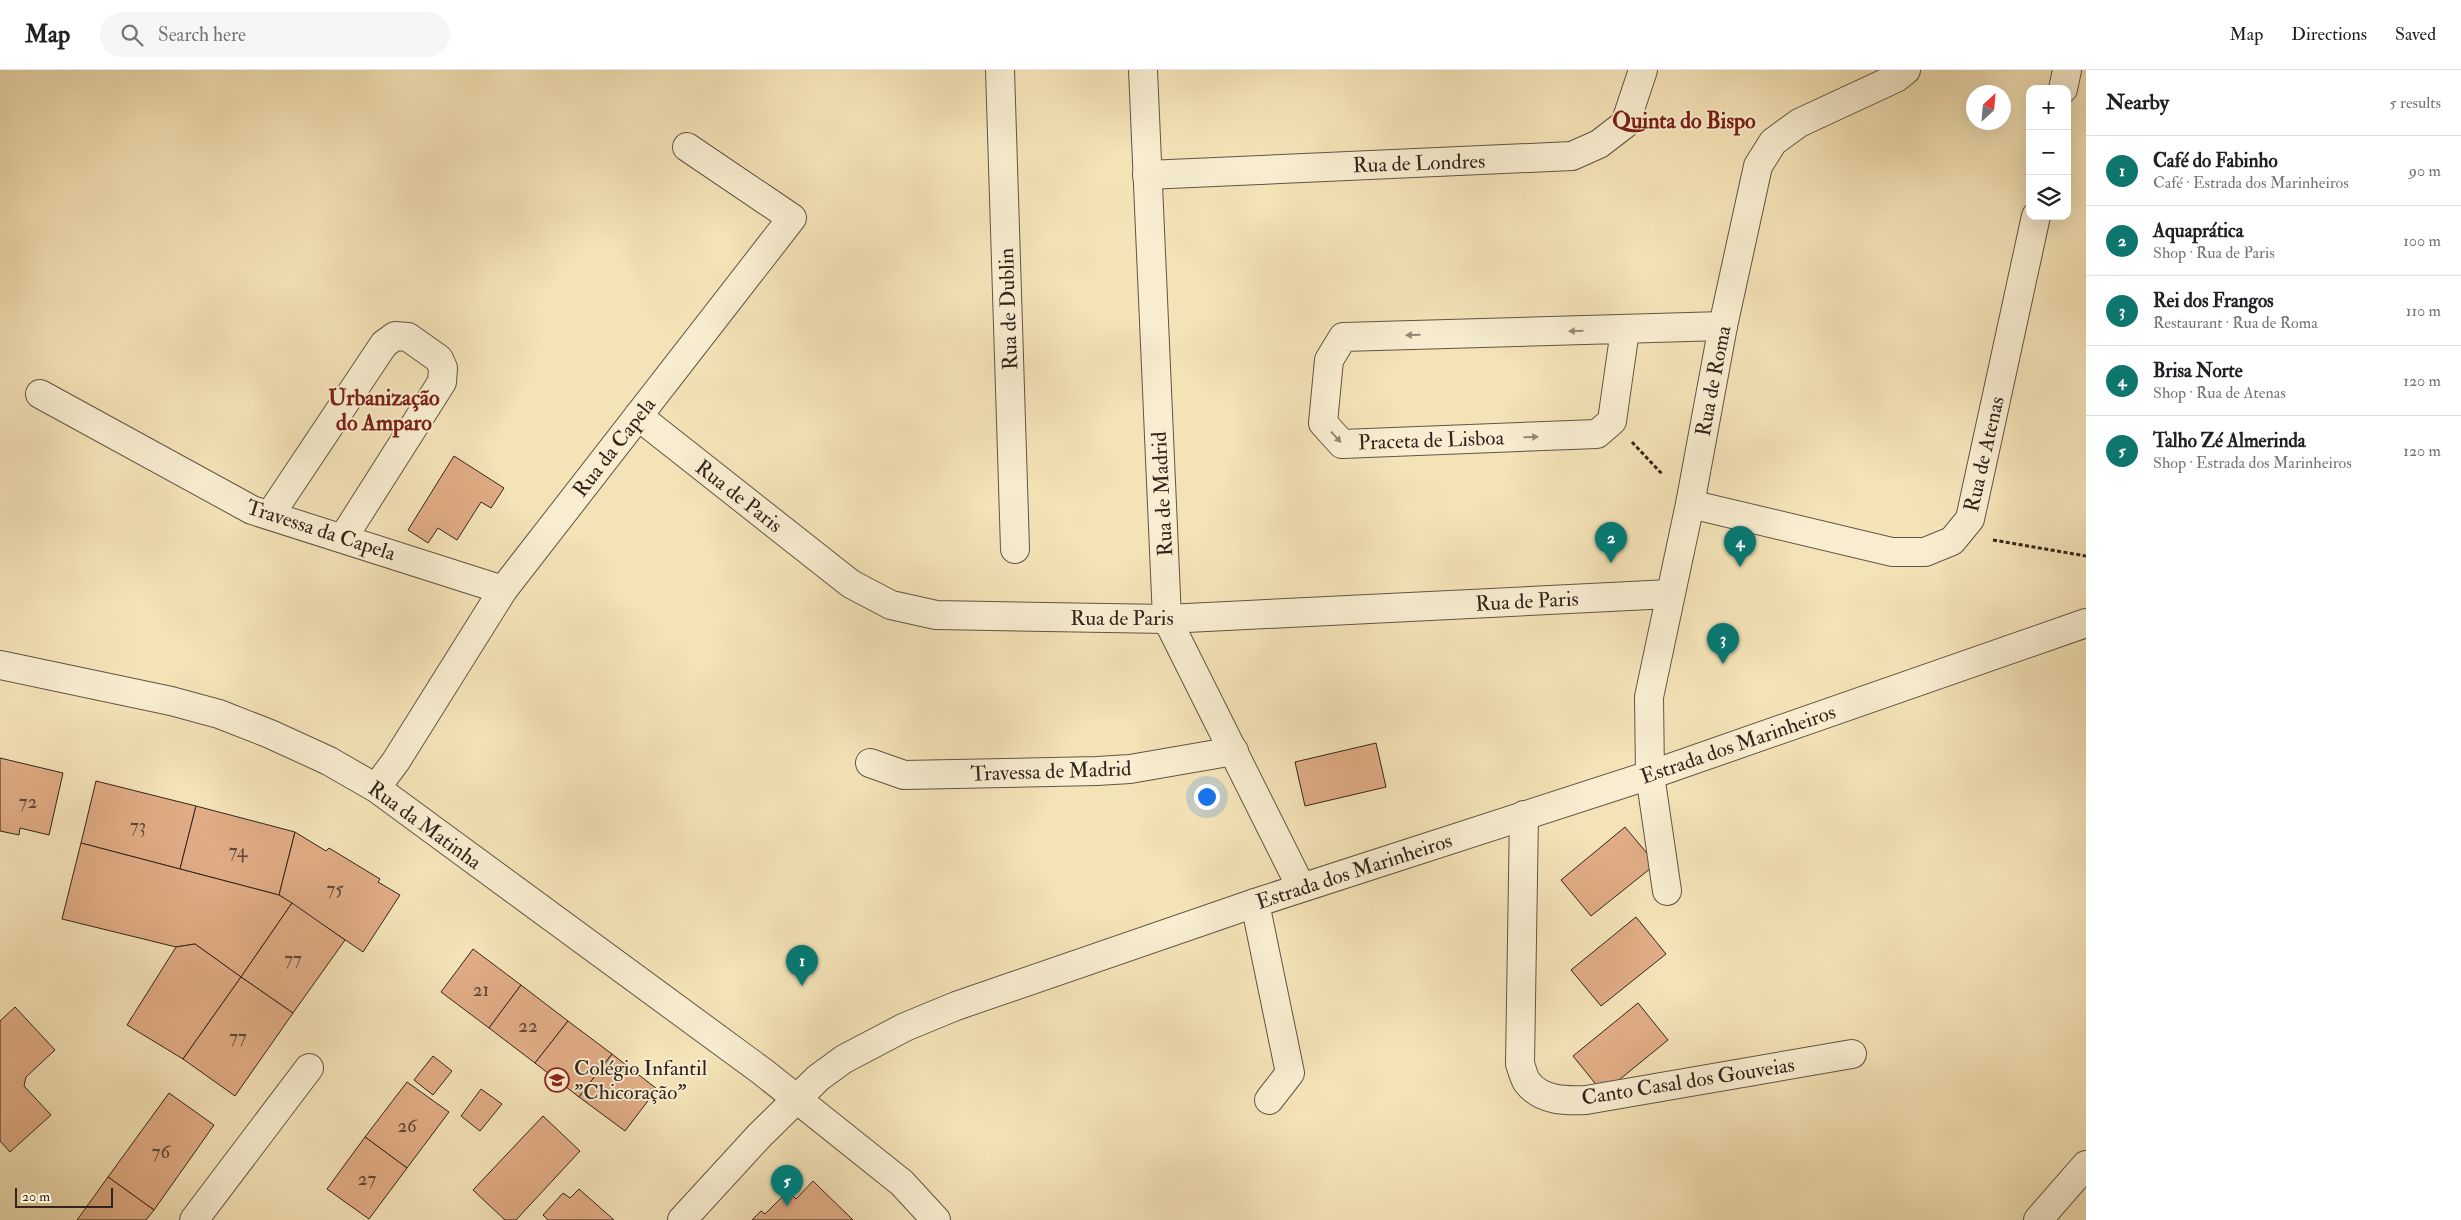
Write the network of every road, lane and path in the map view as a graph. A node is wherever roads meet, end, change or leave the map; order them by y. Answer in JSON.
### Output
{"nodes":[{"id":1,"x":1000,"y":70,"type":"edge"},
{"id":2,"x":1143,"y":70,"type":"edge"},
{"id":3,"x":1643,"y":70,"type":"edge"},
{"id":4,"x":1906,"y":70,"type":"edge"},
{"id":5,"x":2067,"y":70,"type":"edge"},
{"id":6,"x":2064,"y":85,"type":"edge"},
{"id":7,"x":687,"y":147,"type":"dead end"},
{"id":8,"x":1147,"y":174,"type":"junction"},
{"id":9,"x":2035,"y":220,"type":"edge"},
{"id":10,"x":1723,"y":326,"type":"junction"},
{"id":11,"x":1625,"y":330,"type":"junction"},
{"id":12,"x":40,"y":394,"type":"dead end"},
{"id":13,"x":638,"y":416,"type":"junction"},
{"id":14,"x":1612,"y":421,"type":"junction"},
{"id":15,"x":1690,"y":504,"type":"junction"},
{"id":16,"x":270,"y":515,"type":"junction"},
{"id":17,"x":1957,"y":534,"type":"junction"},
{"id":18,"x":343,"y":538,"type":"junction"},
{"id":19,"x":1015,"y":549,"type":"dead end"},
{"id":20,"x":2086,"y":556,"type":"edge"},
{"id":21,"x":503,"y":590,"type":"junction"},
{"id":22,"x":1670,"y":594,"type":"junction"},
{"id":23,"x":1167,"y":619,"type":"junction"},
{"id":24,"x":2086,"y":623,"type":"edge"},
{"id":25,"x":0,"y":665,"type":"edge"},
{"id":26,"x":1234,"y":751,"type":"junction"},
{"id":27,"x":870,"y":763,"type":"dead end"},
{"id":28,"x":1650,"y":775,"type":"junction"},
{"id":29,"x":376,"y":788,"type":"junction"},
{"id":30,"x":1524,"y":815,"type":"junction"},
{"id":31,"x":1301,"y":887,"type":"junction"},
{"id":32,"x":1667,"y":892,"type":"dead end"},
{"id":33,"x":1255,"y":903,"type":"junction"},
{"id":34,"x":1852,"y":1054,"type":"dead end"},
{"id":35,"x":309,"y":1068,"type":"dead end"},
{"id":36,"x":796,"y":1098,"type":"junction"},
{"id":37,"x":1269,"y":1100,"type":"dead end"},
{"id":38,"x":2086,"y":1165,"type":"edge"},
{"id":39,"x":194,"y":1220,"type":"edge"},
{"id":40,"x":682,"y":1220,"type":"edge"},
{"id":41,"x":936,"y":1220,"type":"edge"},
{"id":42,"x":2038,"y":1220,"type":"edge"}],
"edges":[{"from":1,"to":19,"type":"street","name":"Rua de Dublin"},
{"from":2,"to":8,"type":"street","name":"Rua de Madrid"},
{"from":3,"to":8,"type":"street","name":"Rua de Londres"},
{"from":4,"to":10,"type":"street","name":"Rua de Roma"},
{"from":5,"to":6,"type":"street"},
{"from":7,"to":13,"type":"street","name":"Rua da Capela"},
{"from":8,"to":23,"type":"street","name":"Rua de Madrid"},
{"from":9,"to":17,"type":"street","name":"Rua de Atenas"},
{"from":10,"to":11,"type":"street","name":"Praceta de Lisboa"},
{"from":10,"to":15,"type":"street","name":"Rua de Roma"},
{"from":11,"to":14,"type":"street"},
{"from":11,"to":14,"type":"street","name":"Praceta de Lisboa","one_way":true},
{"from":12,"to":16,"type":"street","name":"Travessa da Capela"},
{"from":13,"to":21,"type":"street","name":"Rua da Capela"},
{"from":13,"to":23,"type":"street","name":"Rua de Paris"},
{"from":14,"to":15,"type":"path"},
{"from":15,"to":17,"type":"street","name":"Rua de Atenas"},
{"from":15,"to":22,"type":"street","name":"Rua de Roma"},
{"from":16,"to":18,"type":"street","name":"Travessa da Capela"},
{"from":16,"to":18,"type":"street"},
{"from":17,"to":20,"type":"path"},
{"from":18,"to":21,"type":"street","name":"Travessa da Capela"},
{"from":21,"to":29,"type":"street","name":"Rua da Capela"},
{"from":22,"to":23,"type":"street","name":"Rua de Paris"},
{"from":22,"to":28,"type":"street","name":"Rua de Roma"},
{"from":23,"to":26,"type":"street","name":"Rua de Madrid"},
{"from":24,"to":28,"type":"street","name":"Estrada dos Marinheiros"},
{"from":25,"to":29,"type":"street","name":"Rua da Matinha"},
{"from":26,"to":27,"type":"street","name":"Travessa de Madrid"},
{"from":26,"to":31,"type":"street","name":"Rua de Madrid"},
{"from":28,"to":30,"type":"street","name":"Estrada dos Marinheiros"},
{"from":28,"to":32,"type":"street","name":"Rua de Roma"},
{"from":29,"to":36,"type":"street","name":"Rua da Matinha"},
{"from":30,"to":31,"type":"street","name":"Estrada dos Marinheiros"},
{"from":30,"to":34,"type":"street","name":"Canto Casal dos Gouveias"},
{"from":31,"to":33,"type":"street","name":"Estrada dos Marinheiros"},
{"from":33,"to":36,"type":"street","name":"Estrada dos Marinheiros"},
{"from":33,"to":37,"type":"street"},
{"from":35,"to":39,"type":"street"},
{"from":36,"to":40,"type":"street","name":"Estrada dos Marinheiros"},
{"from":36,"to":41,"type":"street","name":"Rua da Matinha"},
{"from":38,"to":42,"type":"street"}]}
